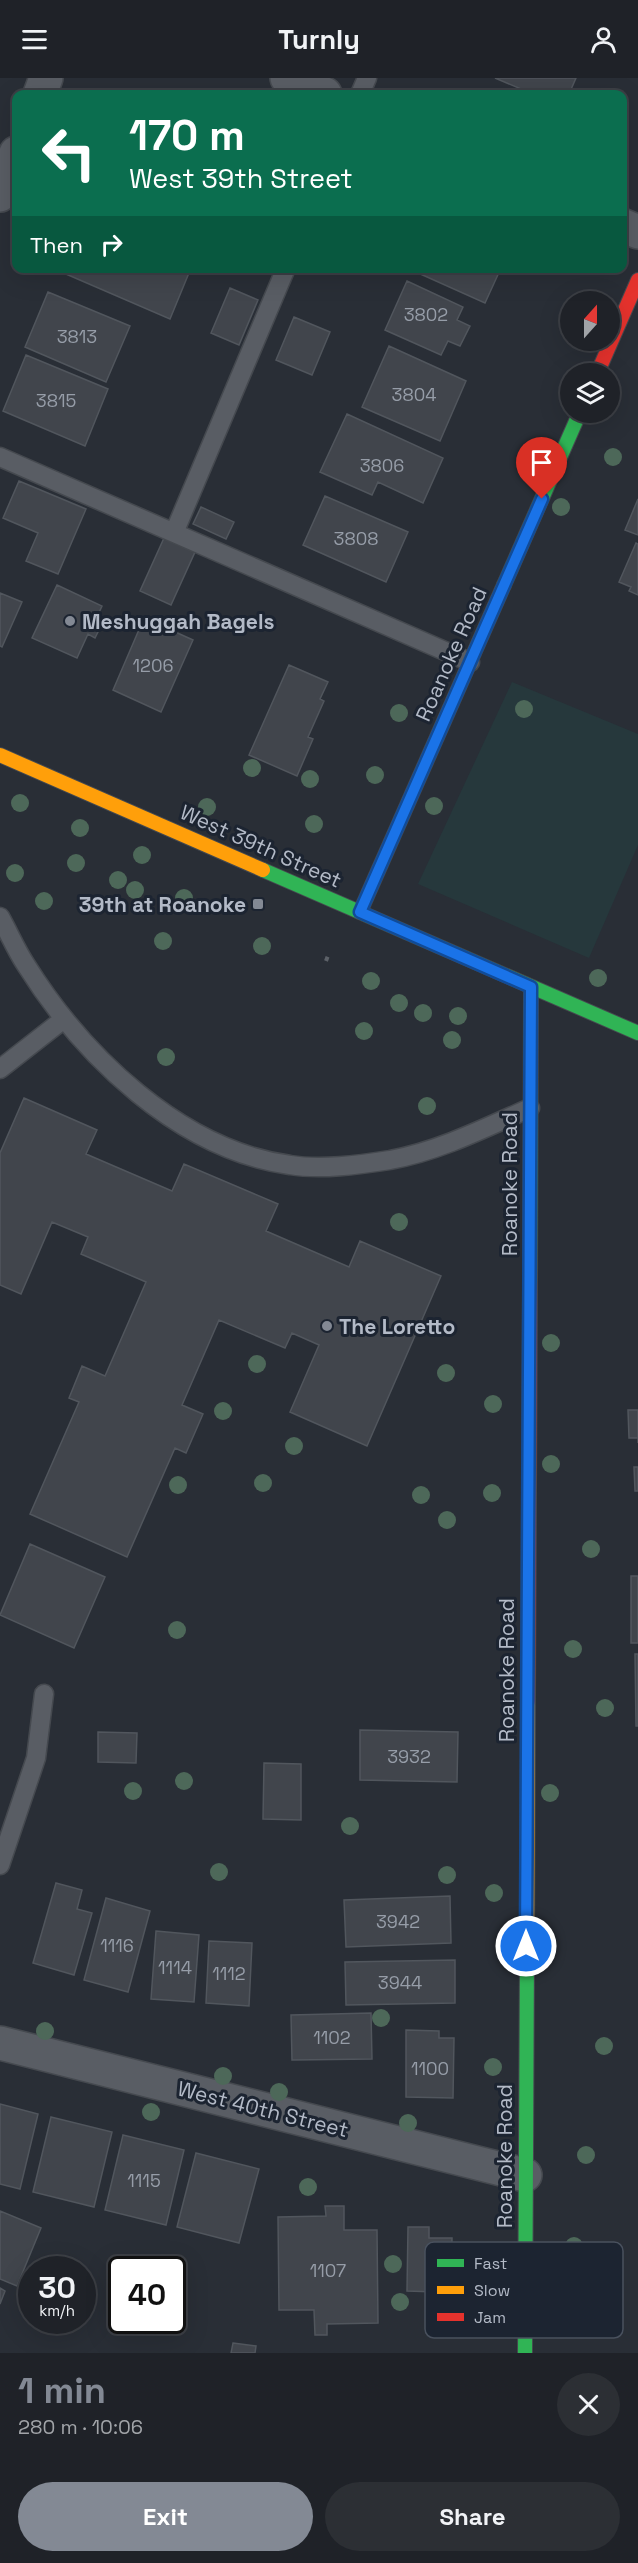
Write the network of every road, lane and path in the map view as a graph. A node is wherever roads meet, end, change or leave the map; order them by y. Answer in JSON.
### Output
{"nodes":[{"id":1,"x":287,"y":78,"type":"edge"},
{"id":2,"x":316,"y":90,"type":"edge"},
{"id":3,"x":12,"y":164,"type":"edge"},
{"id":4,"x":0,"y":195,"type":"edge"},
{"id":5,"x":284,"y":273,"type":"edge"},
{"id":6,"x":638,"y":280,"type":"edge"},
{"id":7,"x":602,"y":363,"type":"edge"},
{"id":8,"x":575,"y":423,"type":"edge"},
{"id":9,"x":0,"y":457,"type":"edge"},
{"id":10,"x":174,"y":533,"type":"junction"},
{"id":11,"x":470,"y":662,"type":"junction"},
{"id":12,"x":0,"y":755,"type":"edge"},
{"id":13,"x":360,"y":912,"type":"junction"},
{"id":14,"x":0,"y":917,"type":"edge"},
{"id":15,"x":329,"y":953,"type":"dead end"},
{"id":16,"x":326,"y":961,"type":"dead end"},
{"id":17,"x":531,"y":987,"type":"junction"},
{"id":18,"x":64,"y":1019,"type":"junction"},
{"id":19,"x":638,"y":1033,"type":"edge"},
{"id":20,"x":0,"y":1070,"type":"edge"},
{"id":21,"x":530,"y":1108,"type":"junction"},
{"id":22,"x":44,"y":1694,"type":"dead end"},
{"id":23,"x":0,"y":1865,"type":"edge"},
{"id":24,"x":0,"y":2043,"type":"edge"},
{"id":25,"x":525,"y":2175,"type":"junction"},
{"id":26,"x":525,"y":2242,"type":"edge"}],
"edges":[{"from":1,"to":2,"type":"street"},
{"from":3,"to":4,"type":"street"},
{"from":5,"to":10,"type":"lane"},
{"from":6,"to":7,"type":"street"},
{"from":8,"to":11,"type":"street","name":"Roanoke Road"},
{"from":9,"to":10,"type":"lane"},
{"from":10,"to":11,"type":"lane"},
{"from":11,"to":13,"type":"street","name":"Roanoke Road"},
{"from":12,"to":13,"type":"street","name":"West 39th Street"},
{"from":13,"to":17,"type":"street","name":"West 39th Street"},
{"from":14,"to":18,"type":"lane"},
{"from":15,"to":16,"type":"path"},
{"from":17,"to":19,"type":"street","name":"West 39th Street"},
{"from":17,"to":21,"type":"street","name":"Roanoke Road"},
{"from":18,"to":20,"type":"lane"},
{"from":18,"to":21,"type":"lane"},
{"from":21,"to":25,"type":"street","name":"Roanoke Road"},
{"from":22,"to":23,"type":"lane"},
{"from":24,"to":25,"type":"street","name":"West 40th Street"},
{"from":25,"to":26,"type":"street","name":"Roanoke Road"}]}
